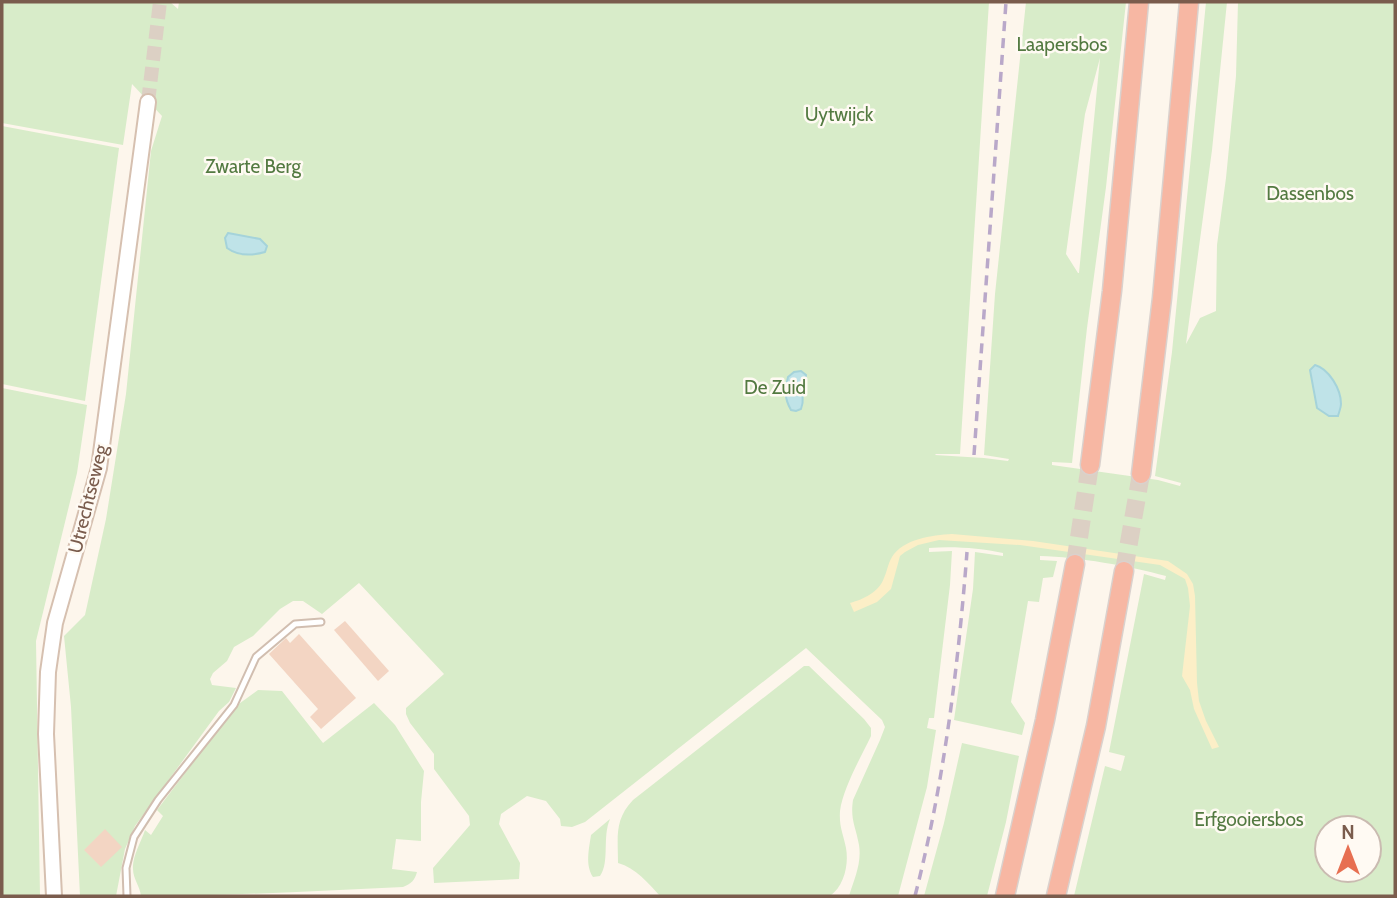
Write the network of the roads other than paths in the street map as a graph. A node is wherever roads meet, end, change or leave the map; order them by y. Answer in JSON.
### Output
{"nodes":[{"id":1,"x":1139,"y":2,"type":"edge"},
{"id":2,"x":1189,"y":2,"type":"edge"},
{"id":3,"x":148,"y":102,"type":"tunnel mouth"},
{"id":4,"x":1090,"y":465,"type":"tunnel mouth"},
{"id":5,"x":1141,"y":474,"type":"tunnel mouth"},
{"id":6,"x":1074,"y":564,"type":"tunnel mouth"},
{"id":7,"x":1124,"y":571,"type":"tunnel mouth"},
{"id":8,"x":321,"y":622,"type":"dead end"},
{"id":9,"x":54,"y":896,"type":"edge"},
{"id":10,"x":127,"y":896,"type":"edge"},
{"id":11,"x":1004,"y":896,"type":"edge"},
{"id":12,"x":1056,"y":896,"type":"edge"}],
"edges":[{"from":1,"to":4,"type":"highway"},
{"from":2,"to":5,"type":"highway"},
{"from":3,"to":9,"type":"main road","name":"Utrechtseweg"},
{"from":6,"to":11,"type":"highway"},
{"from":7,"to":12,"type":"highway"},
{"from":8,"to":10,"type":"lane"}]}
